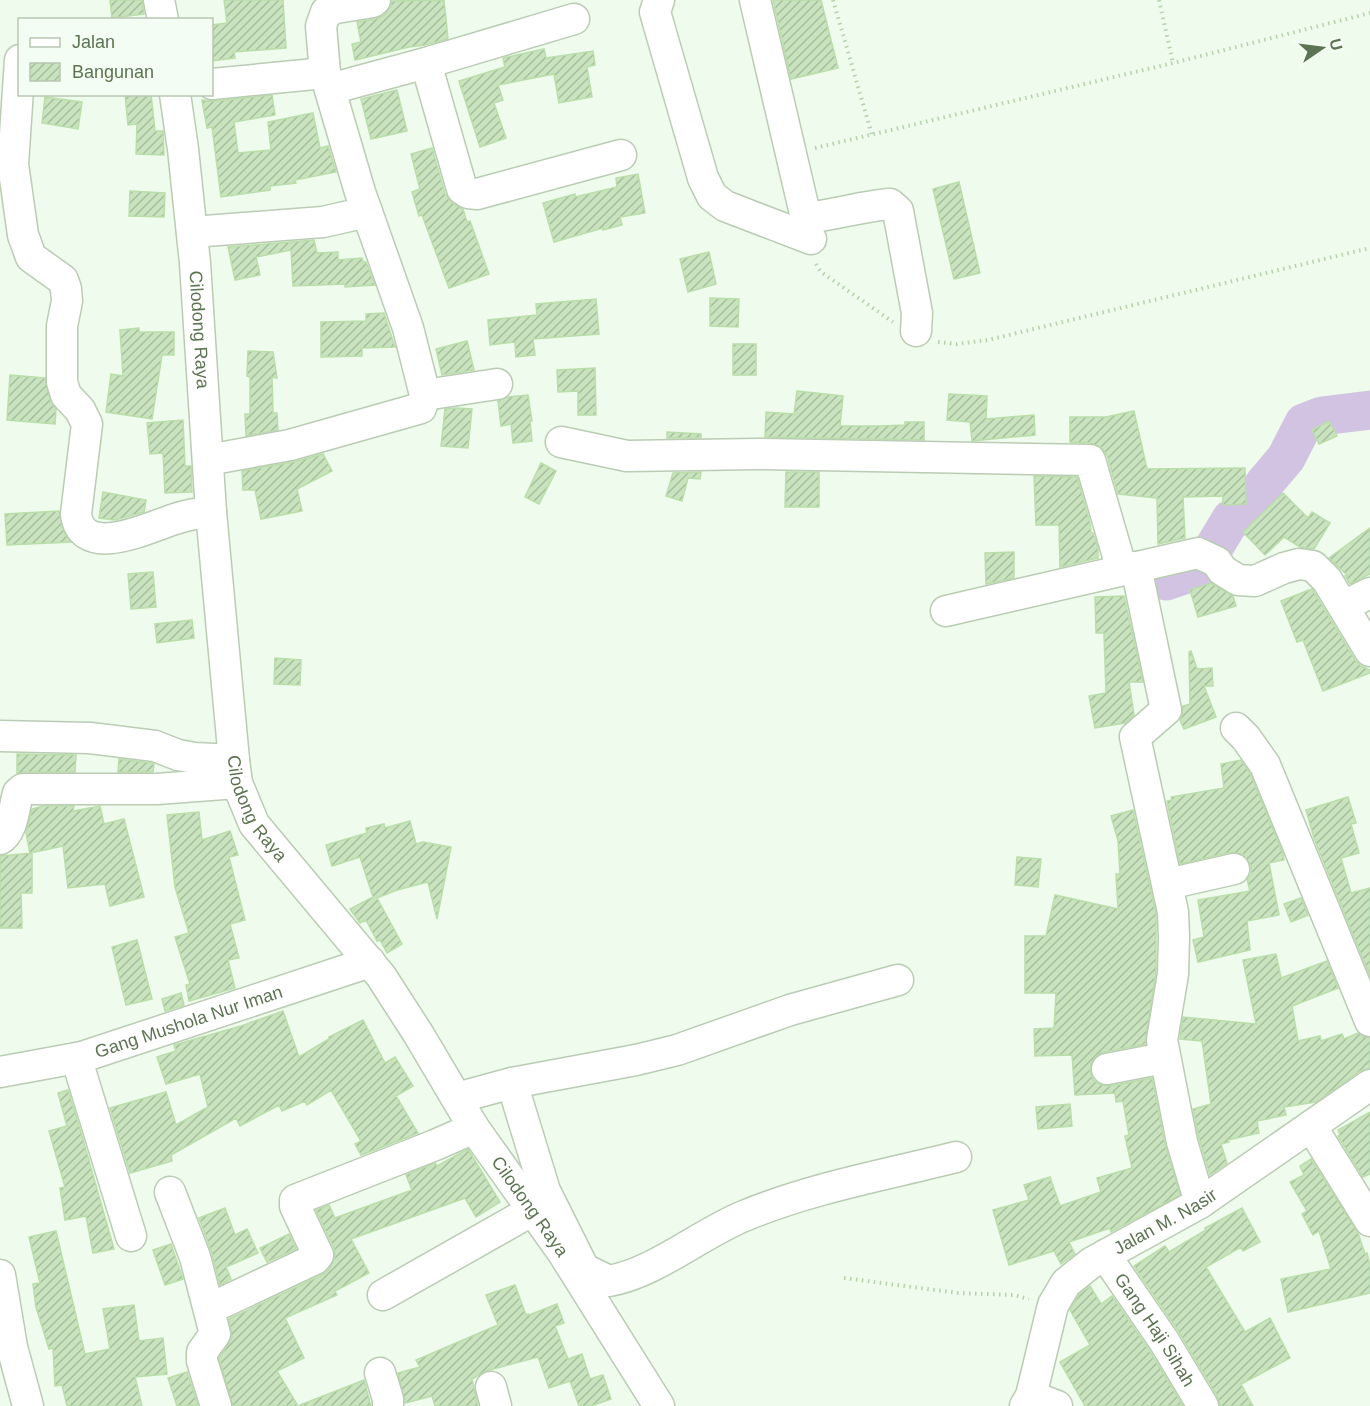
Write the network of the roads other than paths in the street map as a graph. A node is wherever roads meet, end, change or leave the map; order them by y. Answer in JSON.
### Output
{"nodes":[{"id":1,"x":159,"y":0,"type":"edge"},
{"id":2,"x":375,"y":0,"type":"edge"},
{"id":3,"x":659,"y":0,"type":"edge"},
{"id":4,"x":755,"y":0,"type":"edge"},
{"id":5,"x":163,"y":18,"type":"edge"},
{"id":6,"x":574,"y":19,"type":"dead end"},
{"id":7,"x":426,"y":63,"type":"junction"},
{"id":8,"x":328,"y":81,"type":"junction"},
{"id":9,"x":213,"y":84,"type":"edge"},
{"id":10,"x":18,"y":90,"type":"edge"},
{"id":11,"x":175,"y":96,"type":"edge"},
{"id":12,"x":621,"y":155,"type":"dead end"},
{"id":13,"x":367,"y":212,"type":"junction"},
{"id":14,"x":192,"y":232,"type":"junction"},
{"id":15,"x":811,"y":240,"type":"junction"},
{"id":16,"x":916,"y":331,"type":"road end"},
{"id":17,"x":497,"y":384,"type":"dead end"},
{"id":18,"x":424,"y":395,"type":"junction"},
{"id":19,"x":561,"y":442,"type":"dead end"},
{"id":20,"x":208,"y":460,"type":"junction"},
{"id":21,"x":211,"y":512,"type":"junction"},
{"id":22,"x":1129,"y":568,"type":"junction"},
{"id":23,"x":1370,"y":593,"type":"edge"},
{"id":24,"x":1344,"y":606,"type":"junction"},
{"id":25,"x":946,"y":611,"type":"dead end"},
{"id":26,"x":1370,"y":651,"type":"edge"},
{"id":27,"x":1236,"y":728,"type":"dead end"},
{"id":28,"x":0,"y":736,"type":"edge"},
{"id":29,"x":235,"y":763,"type":"junction"},
{"id":30,"x":0,"y":839,"type":"edge"},
{"id":31,"x":1234,"y":869,"type":"dead end"},
{"id":32,"x":1168,"y":884,"type":"junction"},
{"id":33,"x":370,"y":962,"type":"junction"},
{"id":34,"x":898,"y":980,"type":"dead end"},
{"id":35,"x":1370,"y":1021,"type":"edge"},
{"id":36,"x":82,"y":1057,"type":"junction"},
{"id":37,"x":1164,"y":1058,"type":"junction"},
{"id":38,"x":1107,"y":1069,"type":"dead end"},
{"id":39,"x":0,"y":1072,"type":"edge"},
{"id":40,"x":512,"y":1083,"type":"junction"},
{"id":41,"x":1370,"y":1085,"type":"edge"},
{"id":42,"x":458,"y":1098,"type":"junction"},
{"id":43,"x":1311,"y":1126,"type":"junction"},
{"id":44,"x":474,"y":1128,"type":"junction"},
{"id":45,"x":956,"y":1157,"type":"dead end"},
{"id":46,"x":1361,"y":1185,"type":"edge"},
{"id":47,"x":170,"y":1192,"type":"dead end"},
{"id":48,"x":1200,"y":1203,"type":"junction"},
{"id":49,"x":533,"y":1210,"type":"junction"},
{"id":50,"x":1370,"y":1221,"type":"edge"},
{"id":51,"x":131,"y":1236,"type":"dead end"},
{"id":52,"x":1106,"y":1255,"type":"junction"},
{"id":53,"x":0,"y":1275,"type":"edge"},
{"id":54,"x":383,"y":1295,"type":"dead end"},
{"id":55,"x":210,"y":1309,"type":"junction"},
{"id":56,"x":380,"y":1373,"type":"dead end"},
{"id":57,"x":1038,"y":1403,"type":"edge"},
{"id":58,"x":28,"y":1406,"type":"edge"},
{"id":59,"x":216,"y":1406,"type":"edge"},
{"id":60,"x":388,"y":1406,"type":"edge"},
{"id":61,"x":658,"y":1406,"type":"edge"},
{"id":62,"x":1203,"y":1406,"type":"edge"}],
"edges":[{"from":1,"to":5,"type":"street"},
{"from":2,"to":8,"type":"street"},
{"from":3,"to":15,"type":"street"},
{"from":4,"to":15,"type":"street"},
{"from":6,"to":7,"type":"street"},
{"from":7,"to":8,"type":"street"},
{"from":7,"to":12,"type":"street"},
{"from":8,"to":9,"type":"street"},
{"from":8,"to":13,"type":"street"},
{"from":10,"to":21,"type":"street"},
{"from":11,"to":14,"type":"street","name":"Cilodong Raya"},
{"from":13,"to":14,"type":"street"},
{"from":13,"to":18,"type":"street"},
{"from":14,"to":20,"type":"street","name":"Cilodong Raya"},
{"from":15,"to":16,"type":"street"},
{"from":17,"to":18,"type":"street"},
{"from":18,"to":20,"type":"street"},
{"from":19,"to":22,"type":"street"},
{"from":20,"to":21,"type":"street","name":"Cilodong Raya"},
{"from":21,"to":29,"type":"street","name":"Cilodong Raya"},
{"from":22,"to":24,"type":"street"},
{"from":22,"to":25,"type":"street"},
{"from":22,"to":32,"type":"street"},
{"from":23,"to":24,"type":"street"},
{"from":24,"to":26,"type":"street"},
{"from":27,"to":35,"type":"street"},
{"from":28,"to":29,"type":"street"},
{"from":29,"to":30,"type":"street"},
{"from":29,"to":33,"type":"street","name":"Cilodong Raya"},
{"from":31,"to":32,"type":"street"},
{"from":32,"to":37,"type":"street"},
{"from":33,"to":36,"type":"street","name":"Gang Mushola Nur Iman"},
{"from":33,"to":42,"type":"street","name":"Cilodong Raya"},
{"from":34,"to":40,"type":"street"},
{"from":36,"to":39,"type":"street"},
{"from":36,"to":51,"type":"street","name":"Gang Mushola Nur Iman"},
{"from":37,"to":38,"type":"street"},
{"from":37,"to":48,"type":"street"},
{"from":40,"to":42,"type":"street"},
{"from":40,"to":45,"type":"street"},
{"from":41,"to":43,"type":"street","name":"Jalan M. Nasir"},
{"from":42,"to":44,"type":"street","name":"Cilodong Raya"},
{"from":43,"to":46,"type":"street"},
{"from":43,"to":48,"type":"street","name":"Jalan M. Nasir"},
{"from":44,"to":49,"type":"street","name":"Cilodong Raya"},
{"from":44,"to":55,"type":"street"},
{"from":46,"to":50,"type":"street"},
{"from":47,"to":55,"type":"street"},
{"from":48,"to":52,"type":"street","name":"Jalan M. Nasir"},
{"from":49,"to":54,"type":"street"},
{"from":49,"to":61,"type":"street","name":"Cilodong Raya"},
{"from":52,"to":57,"type":"street","name":"Jalan M. Nasir"},
{"from":52,"to":62,"type":"street","name":"Gang Haji Sihah"},
{"from":53,"to":58,"type":"street"},
{"from":55,"to":59,"type":"street"},
{"from":56,"to":60,"type":"street"}]}
